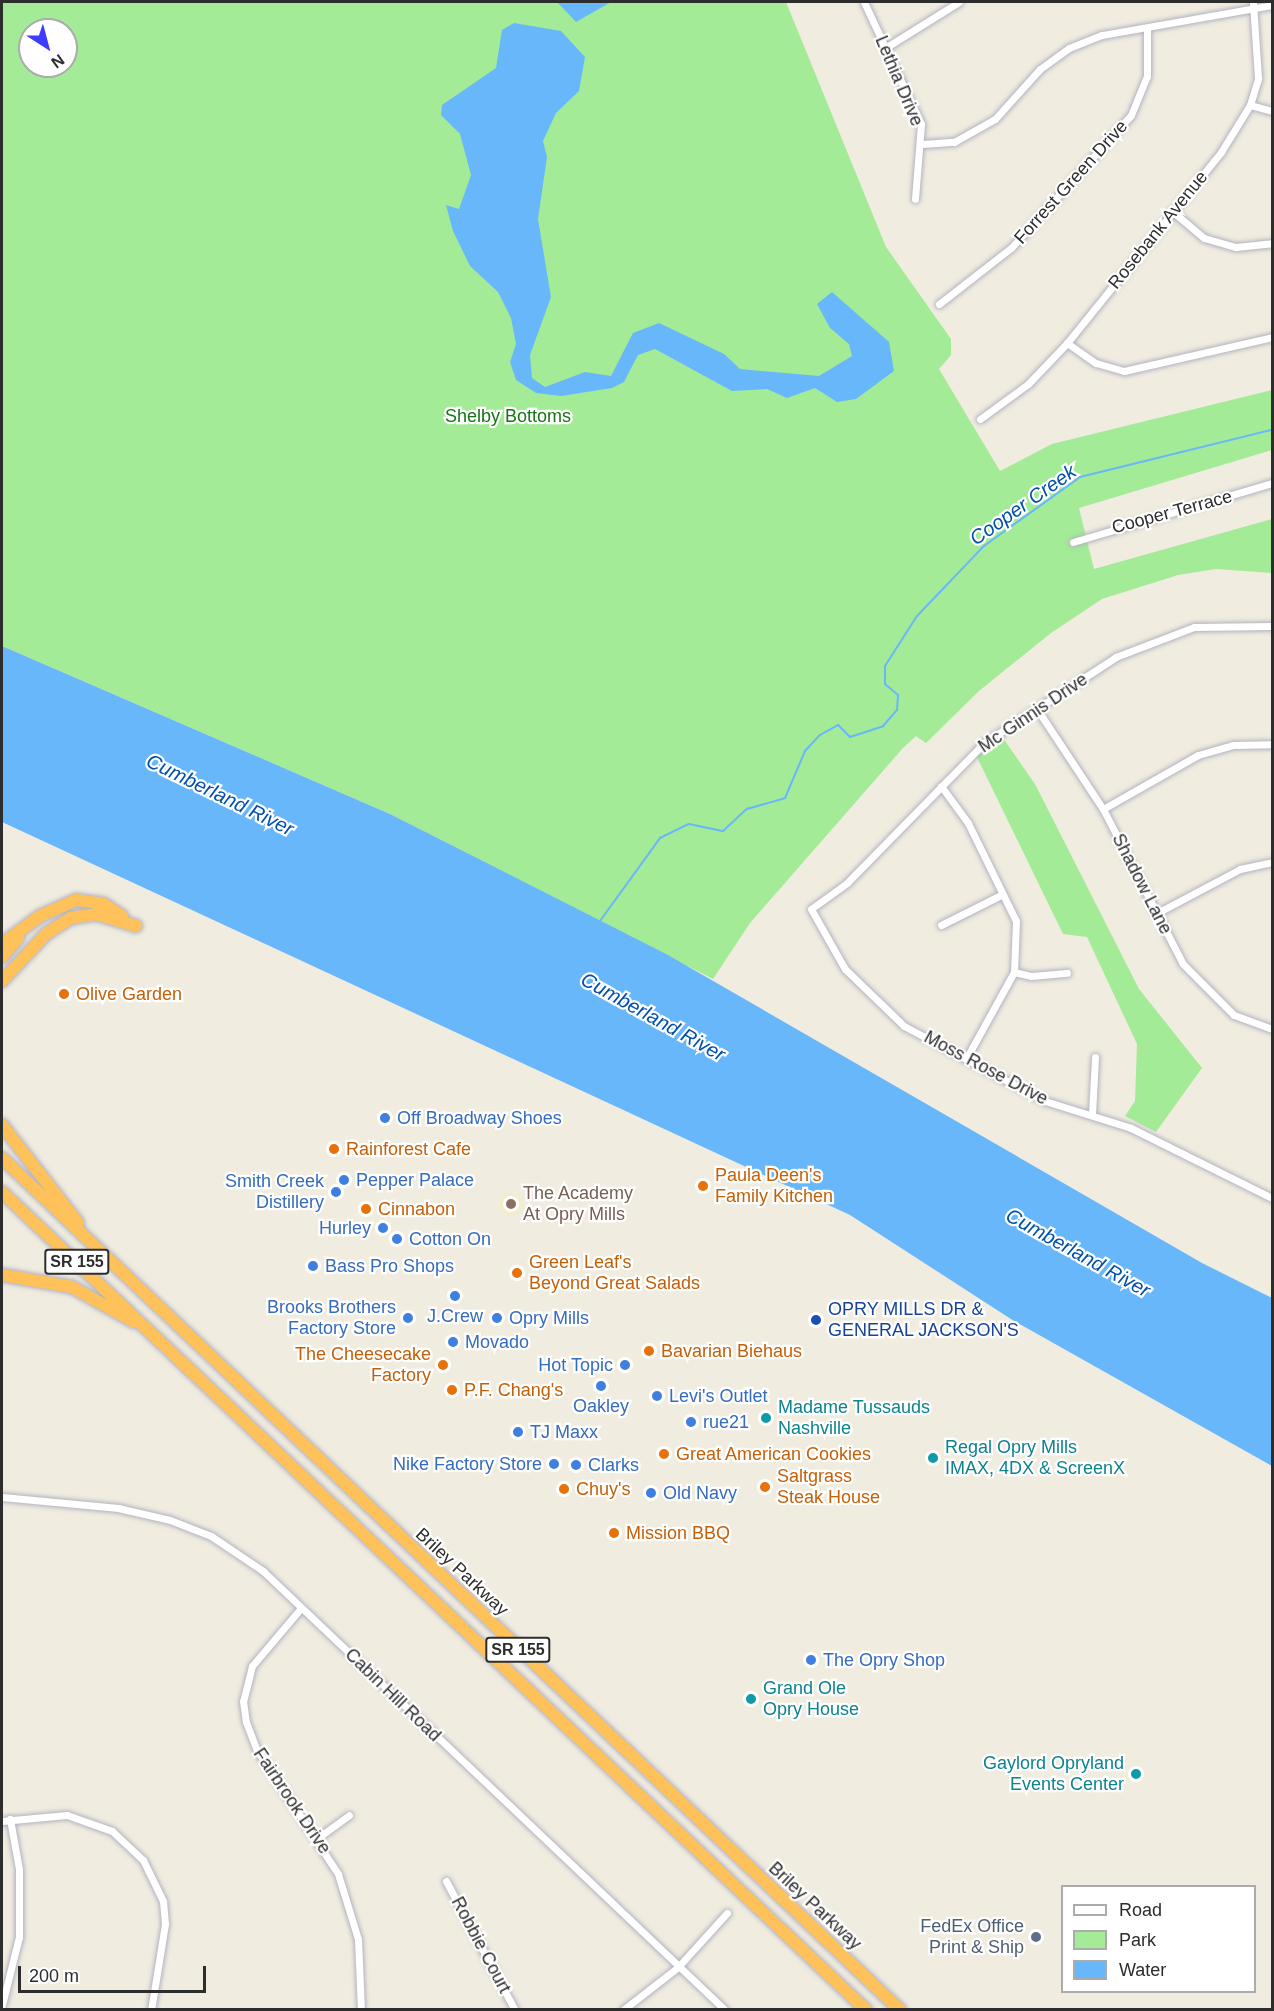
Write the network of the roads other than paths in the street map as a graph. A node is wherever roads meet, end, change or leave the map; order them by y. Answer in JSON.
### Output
{"nodes":[{"id":1,"x":864,"y":2,"type":"edge"},
{"id":2,"x":959,"y":2,"type":"edge"},
{"id":3,"x":1254,"y":5,"type":"edge"},
{"id":4,"x":1272,"y":5,"type":"edge"},
{"id":5,"x":1147,"y":29,"type":"junction"},
{"id":6,"x":885,"y":48,"type":"junction"},
{"id":7,"x":1250,"y":105,"type":"junction"},
{"id":8,"x":1272,"y":111,"type":"edge"},
{"id":9,"x":922,"y":144,"type":"junction"},
{"id":10,"x":915,"y":199,"type":"dead end"},
{"id":11,"x":1172,"y":211,"type":"junction"},
{"id":12,"x":1272,"y":243,"type":"edge"},
{"id":13,"x":939,"y":304,"type":"dead end"},
{"id":14,"x":1272,"y":337,"type":"edge"},
{"id":15,"x":1067,"y":343,"type":"junction"},
{"id":16,"x":980,"y":419,"type":"dead end"},
{"id":17,"x":1272,"y":483,"type":"edge"},
{"id":18,"x":1072,"y":542,"type":"dead end"},
{"id":19,"x":1272,"y":626,"type":"edge"},
{"id":20,"x":1037,"y":709,"type":"junction"},
{"id":21,"x":1272,"y":744,"type":"edge"},
{"id":22,"x":941,"y":786,"type":"junction"},
{"id":23,"x":1103,"y":808,"type":"junction"},
{"id":24,"x":1272,"y":862,"type":"edge"},
{"id":25,"x":1001,"y":895,"type":"junction"},
{"id":26,"x":66,"y":904,"type":"junction"},
{"id":27,"x":811,"y":909,"type":"joint"},
{"id":28,"x":1157,"y":913,"type":"junction"},
{"id":29,"x":40,"y":916,"type":"junction"},
{"id":30,"x":72,"y":918,"type":"junction"},
{"id":31,"x":941,"y":925,"type":"dead end"},
{"id":32,"x":2,"y":944,"type":"edge"},
{"id":33,"x":2,"y":957,"type":"edge"},
{"id":34,"x":1014,"y":972,"type":"junction"},
{"id":35,"x":1067,"y":973,"type":"dead end"},
{"id":36,"x":2,"y":981,"type":"edge"},
{"id":37,"x":1272,"y":1029,"type":"edge"},
{"id":38,"x":967,"y":1057,"type":"junction"},
{"id":39,"x":1095,"y":1057,"type":"dead end"},
{"id":40,"x":1092,"y":1115,"type":"junction"},
{"id":41,"x":2,"y":1125,"type":"edge"},
{"id":42,"x":2,"y":1158,"type":"edge"},
{"id":43,"x":1272,"y":1188,"type":"edge"},
{"id":44,"x":2,"y":1192,"type":"edge"},
{"id":45,"x":1272,"y":1197,"type":"edge"},
{"id":46,"x":2,"y":1275,"type":"edge"},
{"id":47,"x":136,"y":1290,"type":"junction"},
{"id":48,"x":152,"y":1333,"type":"junction"},
{"id":49,"x":2,"y":1497,"type":"edge"},
{"id":50,"x":301,"y":1608,"type":"junction"},
{"id":51,"x":349,"y":1815,"type":"dead end"},
{"id":52,"x":10,"y":1819,"type":"junction"},
{"id":53,"x":2,"y":1821,"type":"edge"},
{"id":54,"x":319,"y":1837,"type":"junction"},
{"id":55,"x":446,"y":1881,"type":"dead end"},
{"id":56,"x":727,"y":1913,"type":"dead end"},
{"id":57,"x":678,"y":1967,"type":"junction"},
{"id":58,"x":2,"y":2005,"type":"edge"},
{"id":59,"x":151,"y":2010,"type":"edge"},
{"id":60,"x":362,"y":2010,"type":"edge"},
{"id":61,"x":516,"y":2010,"type":"edge"},
{"id":62,"x":622,"y":2010,"type":"edge"},
{"id":63,"x":725,"y":2010,"type":"edge"},
{"id":64,"x":866,"y":2010,"type":"edge"},
{"id":65,"x":900,"y":2010,"type":"edge"}],
"edges":[{"from":1,"to":6,"type":"street","name":"Lethia Drive"},
{"from":2,"to":6,"type":"street"},
{"from":3,"to":4,"type":"street"},
{"from":3,"to":5,"type":"street"},
{"from":3,"to":7,"type":"street","name":"Rosebank Avenue"},
{"from":5,"to":9,"type":"street"},
{"from":5,"to":13,"type":"street","name":"Forrest Green Drive"},
{"from":6,"to":9,"type":"street","name":"Lethia Drive"},
{"from":7,"to":8,"type":"street"},
{"from":7,"to":11,"type":"street","name":"Rosebank Avenue"},
{"from":9,"to":10,"type":"street","name":"Lethia Drive"},
{"from":11,"to":12,"type":"street"},
{"from":11,"to":15,"type":"street","name":"Rosebank Avenue"},
{"from":14,"to":15,"type":"street"},
{"from":15,"to":16,"type":"street","name":"Rosebank Avenue"},
{"from":17,"to":18,"type":"street","name":"Cooper Terrace"},
{"from":19,"to":20,"type":"street","name":"Mc Ginnis Drive"},
{"from":20,"to":22,"type":"street","name":"Mc Ginnis Drive"},
{"from":20,"to":23,"type":"street","name":"Shadow Lane"},
{"from":21,"to":23,"type":"street"},
{"from":22,"to":25,"type":"street"},
{"from":22,"to":27,"type":"street","name":"Mc Ginnis Drive"},
{"from":23,"to":28,"type":"street","name":"Shadow Lane"},
{"from":24,"to":28,"type":"street"},
{"from":25,"to":31,"type":"street"},
{"from":25,"to":34,"type":"street"},
{"from":26,"to":29,"type":"highway"},
{"from":26,"to":30,"type":"highway"},
{"from":26,"to":30,"type":"highway"},
{"from":27,"to":38,"type":"street","name":"Moss Rose Drive"},
{"from":28,"to":37,"type":"street","name":"Shadow Lane"},
{"from":29,"to":32,"type":"highway"},
{"from":29,"to":33,"type":"highway"},
{"from":30,"to":36,"type":"highway"},
{"from":34,"to":35,"type":"street"},
{"from":34,"to":38,"type":"street"},
{"from":38,"to":40,"type":"street","name":"Moss Rose Drive"},
{"from":39,"to":40,"type":"street"},
{"from":40,"to":45,"type":"street","name":"Moss Rose Drive"},
{"from":41,"to":47,"type":"highway"},
{"from":42,"to":47,"type":"highway","name":"Briley Parkway","number":"SR 155"},
{"from":43,"to":45,"type":"street"},
{"from":44,"to":48,"type":"highway","number":"SR 155"},
{"from":46,"to":48,"type":"highway"},
{"from":47,"to":65,"type":"highway","name":"Briley Parkway","number":"SR 155"},
{"from":48,"to":64,"type":"highway","number":"SR 155"},
{"from":49,"to":50,"type":"street","name":"Cabin Hill Road"},
{"from":50,"to":54,"type":"street","name":"Fairbrook Drive"},
{"from":50,"to":57,"type":"street","name":"Cabin Hill Road"},
{"from":51,"to":54,"type":"street"},
{"from":52,"to":53,"type":"street"},
{"from":52,"to":58,"type":"street"},
{"from":52,"to":59,"type":"street"},
{"from":54,"to":60,"type":"street","name":"Fairbrook Drive"},
{"from":55,"to":61,"type":"street","name":"Robbie Court"},
{"from":56,"to":57,"type":"street"},
{"from":57,"to":62,"type":"street"},
{"from":57,"to":63,"type":"street","name":"Cabin Hill Road"}]}
